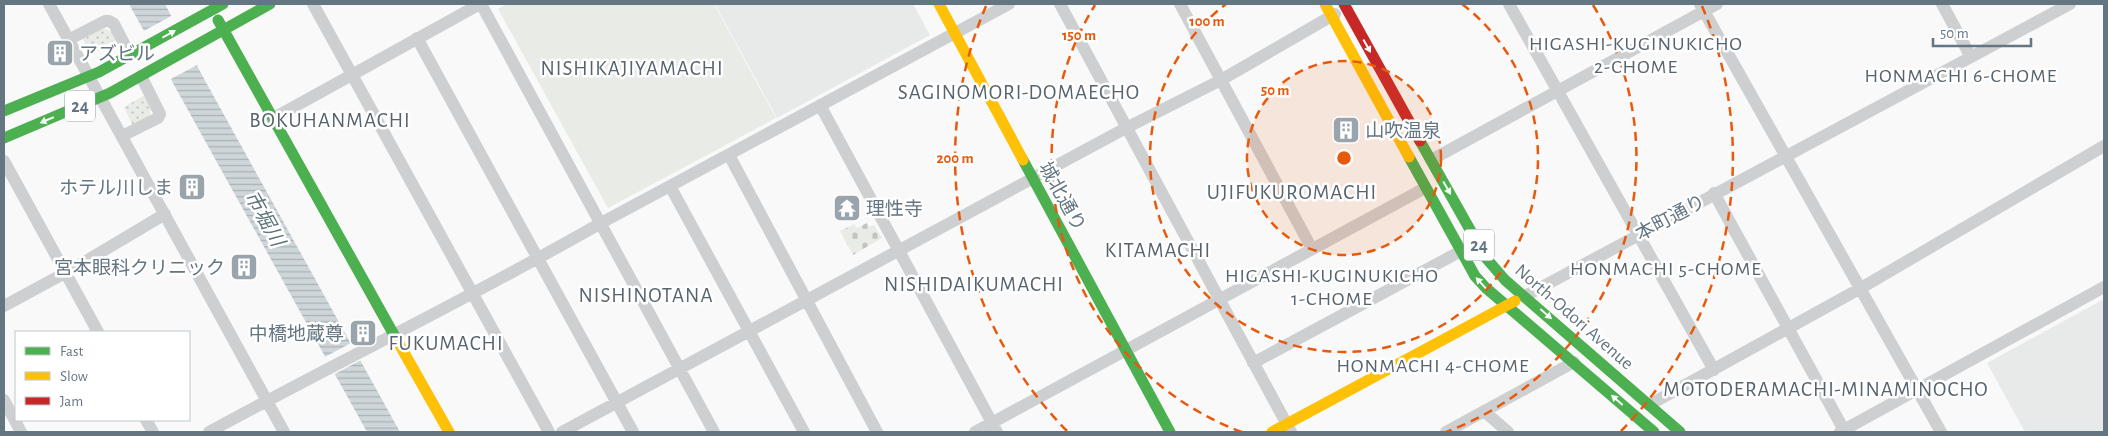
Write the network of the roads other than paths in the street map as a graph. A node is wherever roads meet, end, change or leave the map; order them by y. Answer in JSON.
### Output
{"nodes":[{"id":1,"x":49,"y":4,"type":"edge"},
{"id":2,"x":223,"y":4,"type":"edge"},
{"id":3,"x":270,"y":4,"type":"edge"},
{"id":4,"x":313,"y":4,"type":"edge"},
{"id":5,"x":480,"y":4,"type":"edge"},
{"id":6,"x":939,"y":4,"type":"edge"},
{"id":7,"x":1010,"y":4,"type":"edge"},
{"id":8,"x":1060,"y":4,"type":"edge"},
{"id":9,"x":1180,"y":4,"type":"edge"},
{"id":10,"x":1325,"y":4,"type":"edge"},
{"id":11,"x":1509,"y":4,"type":"edge"},
{"id":12,"x":1717,"y":4,"type":"edge"},
{"id":13,"x":1942,"y":4,"type":"edge"},
{"id":14,"x":2070,"y":4,"type":"edge"},
{"id":15,"x":1347,"y":5,"type":"edge"},
{"id":16,"x":210,"y":7,"type":"edge"},
{"id":17,"x":1702,"y":7,"type":"edge"},
{"id":18,"x":2049,"y":9,"type":"edge"},
{"id":19,"x":1332,"y":16,"type":"junction"},
{"id":20,"x":224,"y":30,"type":"junction"},
{"id":21,"x":955,"y":34,"type":"junction"},
{"id":22,"x":417,"y":38,"type":"junction"},
{"id":23,"x":68,"y":40,"type":"junction"},
{"id":24,"x":130,"y":55,"type":"junction"},
{"id":25,"x":1971,"y":57,"type":"junction"},
{"id":26,"x":352,"y":74,"type":"junction"},
{"id":27,"x":88,"y":76,"type":"junction"},
{"id":28,"x":141,"y":76,"type":"junction"},
{"id":29,"x":1221,"y":80,"type":"junction"},
{"id":30,"x":1557,"y":90,"type":"junction"},
{"id":31,"x":100,"y":97,"type":"junction"},
{"id":32,"x":820,"y":105,"type":"junction"},
{"id":33,"x":4,"y":111,"type":"edge"},
{"id":34,"x":272,"y":119,"type":"junction"},
{"id":35,"x":1126,"y":128,"type":"junction"},
{"id":36,"x":122,"y":136,"type":"junction"},
{"id":37,"x":4,"y":138,"type":"edge"},
{"id":38,"x":2104,"y":146,"type":"edge"},
{"id":39,"x":729,"y":155,"type":"junction"},
{"id":40,"x":1785,"y":156,"type":"junction"},
{"id":41,"x":1430,"y":160,"type":"junction"},
{"id":42,"x":4,"y":161,"type":"edge"},
{"id":43,"x":1033,"y":178,"type":"junction"},
{"id":44,"x":670,"y":186,"type":"junction"},
{"id":45,"x":1425,"y":188,"type":"junction"},
{"id":46,"x":1714,"y":193,"type":"junction"},
{"id":47,"x":165,"y":214,"type":"junction"},
{"id":48,"x":601,"y":223,"type":"junction"},
{"id":49,"x":1638,"y":234,"type":"junction"},
{"id":50,"x":1312,"y":249,"type":"junction"},
{"id":51,"x":898,"y":250,"type":"junction"},
{"id":52,"x":1460,"y":251,"type":"junction"},
{"id":53,"x":537,"y":259,"type":"junction"},
{"id":54,"x":65,"y":273,"type":"junction"},
{"id":55,"x":1861,"y":288,"type":"junction"},
{"id":56,"x":2104,"y":288,"type":"edge"},
{"id":57,"x":473,"y":293,"type":"junction"},
{"id":58,"x":1524,"y":296,"type":"junction"},
{"id":59,"x":806,"y":300,"type":"junction"},
{"id":60,"x":1218,"y":300,"type":"junction"},
{"id":61,"x":1507,"y":305,"type":"junction"},
{"id":62,"x":4,"y":306,"type":"edge"},
{"id":63,"x":1788,"y":329,"type":"junction"},
{"id":64,"x":97,"y":331,"type":"edge"},
{"id":65,"x":748,"y":331,"type":"junction"},
{"id":66,"x":393,"y":334,"type":"junction"},
{"id":67,"x":1127,"y":350,"type":"junction"},
{"id":68,"x":1253,"y":362,"type":"junction"},
{"id":69,"x":1574,"y":362,"type":"junction"},
{"id":70,"x":680,"y":369,"type":"junction"},
{"id":71,"x":1714,"y":370,"type":"junction"},
{"id":72,"x":1917,"y":389,"type":"junction"},
{"id":73,"x":4,"y":400,"type":"edge"},
{"id":74,"x":267,"y":401,"type":"junction"},
{"id":75,"x":616,"y":402,"type":"junction"},
{"id":76,"x":1649,"y":405,"type":"junction"},
{"id":77,"x":1484,"y":411,"type":"junction"},
{"id":78,"x":15,"y":421,"type":"edge"},
{"id":79,"x":147,"y":421,"type":"edge"},
{"id":80,"x":995,"y":428,"type":"edge"},
{"id":81,"x":1289,"y":428,"type":"edge"},
{"id":82,"x":1843,"y":431,"type":"edge"},
{"id":83,"x":153,"y":432,"type":"edge"},
{"id":84,"x":209,"y":432,"type":"edge"},
{"id":85,"x":284,"y":432,"type":"edge"},
{"id":86,"x":449,"y":432,"type":"edge"},
{"id":87,"x":549,"y":432,"type":"edge"},
{"id":88,"x":562,"y":432,"type":"edge"},
{"id":89,"x":633,"y":432,"type":"edge"},
{"id":90,"x":714,"y":432,"type":"edge"},
{"id":91,"x":804,"y":432,"type":"edge"},
{"id":92,"x":877,"y":432,"type":"edge"},
{"id":93,"x":975,"y":432,"type":"edge"},
{"id":94,"x":1170,"y":432,"type":"edge"},
{"id":95,"x":1272,"y":432,"type":"edge"},
{"id":96,"x":1446,"y":432,"type":"edge"},
{"id":97,"x":1508,"y":432,"type":"edge"},
{"id":98,"x":1654,"y":432,"type":"edge"},
{"id":99,"x":1680,"y":432,"type":"edge"},
{"id":100,"x":1940,"y":432,"type":"edge"}],
"edges":[{"from":1,"to":23,"type":"street"},
{"from":2,"to":16,"type":"main road","number":"24"},
{"from":3,"to":20,"type":"main road","number":"24"},
{"from":4,"to":26,"type":"street"},
{"from":5,"to":22,"type":"street"},
{"from":5,"to":48,"type":"street"},
{"from":6,"to":21,"type":"main road","name":"城北通り"},
{"from":7,"to":21,"type":"street"},
{"from":8,"to":35,"type":"street"},
{"from":9,"to":29,"type":"street"},
{"from":10,"to":19,"type":"main road","name":"North-Odori Avenue","number":"24"},
{"from":11,"to":30,"type":"street"},
{"from":12,"to":17,"type":"street"},
{"from":13,"to":25,"type":"street"},
{"from":14,"to":18,"type":"street","name":"本町通り"},
{"from":15,"to":19,"type":"street"},
{"from":15,"to":41,"type":"main road","name":"North-Odori Avenue","number":"24","one_way":true},
{"from":16,"to":20,"type":"main road"},
{"from":24,"to":16,"type":"main road","number":"24","one_way":true},
{"from":17,"to":30,"type":"street"},
{"from":17,"to":40,"type":"street"},
{"from":18,"to":25,"type":"street","name":"本町通り"},
{"from":19,"to":29,"type":"street"},
{"from":19,"to":45,"type":"main road","name":"North-Odori Avenue","number":"24"},
{"from":20,"to":28,"type":"main road","number":"24"},
{"from":20,"to":34,"type":"main road"},
{"from":21,"to":32,"type":"street"},
{"from":21,"to":43,"type":"main road","name":"城北通り"},
{"from":22,"to":26,"type":"street"},
{"from":22,"to":53,"type":"street"},
{"from":23,"to":24,"type":"street"},
{"from":23,"to":27,"type":"street"},
{"from":24,"to":27,"type":"main road","number":"24"},
{"from":25,"to":40,"type":"street","name":"本町通り"},
{"from":26,"to":34,"type":"street"},
{"from":26,"to":57,"type":"street"},
{"from":27,"to":31,"type":"street"},
{"from":27,"to":33,"type":"main road","number":"24"},
{"from":28,"to":31,"type":"main road","number":"24"},
{"from":28,"to":36,"type":"street"},
{"from":29,"to":35,"type":"street"},
{"from":29,"to":50,"type":"street"},
{"from":30,"to":41,"type":"street"},
{"from":30,"to":49,"type":"street"},
{"from":31,"to":36,"type":"street"},
{"from":31,"to":37,"type":"main road","number":"24","one_way":true},
{"from":32,"to":39,"type":"street"},
{"from":32,"to":51,"type":"street"},
{"from":34,"to":66,"type":"main road"},
{"from":35,"to":43,"type":"street"},
{"from":35,"to":60,"type":"street"},
{"from":36,"to":47,"type":"street"},
{"from":38,"to":55,"type":"street"},
{"from":39,"to":44,"type":"street"},
{"from":39,"to":59,"type":"street"},
{"from":40,"to":46,"type":"street","name":"本町通り"},
{"from":40,"to":55,"type":"street"},
{"from":41,"to":58,"type":"main road","name":"North-Odori Avenue","number":"24","one_way":true},
{"from":42,"to":54,"type":"street"},
{"from":43,"to":51,"type":"street"},
{"from":43,"to":67,"type":"main road","name":"城北通り"},
{"from":44,"to":48,"type":"street"},
{"from":44,"to":65,"type":"street"},
{"from":45,"to":50,"type":"street"},
{"from":45,"to":52,"type":"main road","name":"North-Odori Avenue","number":"24"},
{"from":46,"to":49,"type":"street","name":"本町通り"},
{"from":46,"to":63,"type":"street"},
{"from":47,"to":54,"type":"street"},
{"from":47,"to":74,"type":"street"},
{"from":48,"to":53,"type":"street"},
{"from":48,"to":70,"type":"street"},
{"from":49,"to":58,"type":"street","name":"本町通り"},
{"from":49,"to":71,"type":"street"},
{"from":50,"to":60,"type":"street"},
{"from":51,"to":59,"type":"street"},
{"from":51,"to":80,"type":"street"},
{"from":61,"to":52,"type":"main road","name":"North-Odori Avenue","number":"24","one_way":true},
{"from":52,"to":68,"type":"street"},
{"from":53,"to":57,"type":"street"},
{"from":53,"to":75,"type":"street"},
{"from":54,"to":62,"type":"street"},
{"from":54,"to":64,"type":"street"},
{"from":55,"to":63,"type":"street"},
{"from":55,"to":72,"type":"street"},
{"from":56,"to":72,"type":"street"},
{"from":57,"to":66,"type":"street"},
{"from":57,"to":87,"type":"street"},
{"from":58,"to":61,"type":"main road","name":"本町通り"},
{"from":58,"to":76,"type":"main road","name":"North-Odori Avenue","number":"24","one_way":true},
{"from":59,"to":65,"type":"street"},
{"from":59,"to":92,"type":"street"},
{"from":60,"to":67,"type":"street"},
{"from":60,"to":68,"type":"street"},
{"from":61,"to":69,"type":"main road","name":"North-Odori Avenue","number":"24"},
{"from":61,"to":81,"type":"main road","name":"本町通り"},
{"from":63,"to":71,"type":"street"},
{"from":63,"to":82,"type":"street"},
{"from":65,"to":70,"type":"street"},
{"from":65,"to":91,"type":"street"},
{"from":66,"to":74,"type":"street"},
{"from":66,"to":86,"type":"main road"},
{"from":67,"to":80,"type":"street"},
{"from":67,"to":94,"type":"main road","name":"城北通り"},
{"from":68,"to":81,"type":"street"},
{"from":69,"to":77,"type":"street"},
{"from":98,"to":69,"type":"main road","name":"North-Odori Avenue","number":"24","one_way":true},
{"from":70,"to":75,"type":"street"},
{"from":70,"to":90,"type":"street"},
{"from":71,"to":76,"type":"street"},
{"from":72,"to":82,"type":"street"},
{"from":72,"to":100,"type":"street"},
{"from":73,"to":78,"type":"street"},
{"from":74,"to":84,"type":"street"},
{"from":74,"to":85,"type":"street"},
{"from":75,"to":88,"type":"street"},
{"from":75,"to":89,"type":"street"},
{"from":76,"to":99,"type":"main road","name":"North-Odori Avenue","number":"24"},
{"from":77,"to":96,"type":"street"},
{"from":77,"to":97,"type":"street"},
{"from":79,"to":83,"type":"street"},
{"from":80,"to":93,"type":"street"},
{"from":81,"to":95,"type":"main road","name":"本町通り"}]}
